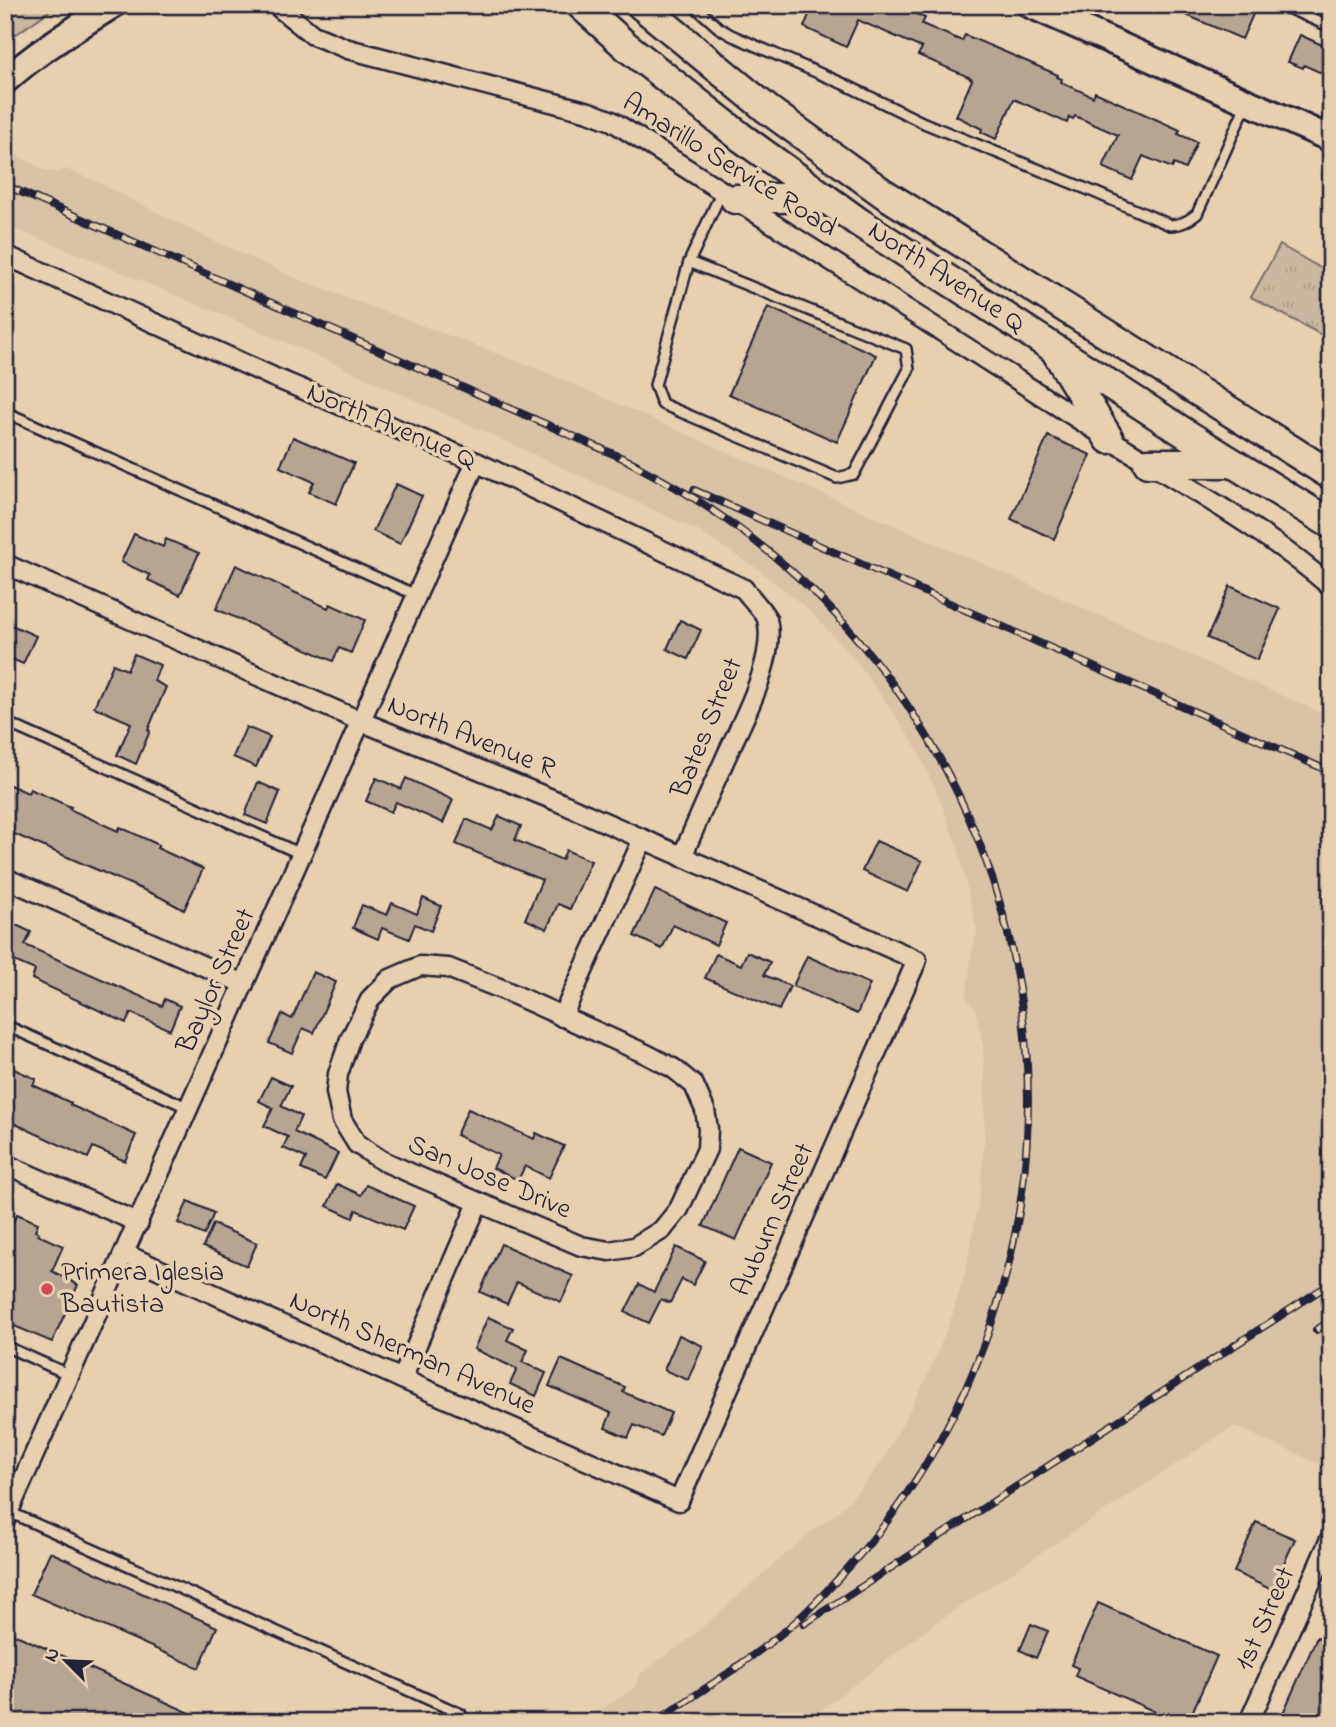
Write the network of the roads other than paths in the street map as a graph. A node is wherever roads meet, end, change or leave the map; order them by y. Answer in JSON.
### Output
{"nodes":[{"id":1,"x":113,"y":5,"type":"edge"},
{"id":2,"x":276,"y":5,"type":"edge"},
{"id":3,"x":581,"y":5,"type":"edge"},
{"id":4,"x":641,"y":5,"type":"edge"},
{"id":5,"x":676,"y":5,"type":"edge"},
{"id":6,"x":694,"y":5,"type":"edge"},
{"id":7,"x":1030,"y":5,"type":"edge"},
{"id":8,"x":1281,"y":5,"type":"edge"},
{"id":9,"x":1331,"y":27,"type":"edge"},
{"id":10,"x":680,"y":38,"type":"junction"},
{"id":11,"x":5,"y":81,"type":"edge"},
{"id":12,"x":1247,"y":102,"type":"junction"},
{"id":13,"x":1331,"y":138,"type":"edge"},
{"id":14,"x":729,"y":195,"type":"junction"},
{"id":15,"x":824,"y":197,"type":"junction"},
{"id":16,"x":5,"y":255,"type":"edge"},
{"id":17,"x":689,"y":262,"type":"junction"},
{"id":18,"x":1055,"y":349,"type":"junction"},
{"id":19,"x":5,"y":412,"type":"edge"},
{"id":20,"x":1109,"y":439,"type":"junction"},
{"id":21,"x":476,"y":463,"type":"junction"},
{"id":22,"x":1148,"y":463,"type":"junction"},
{"id":23,"x":1232,"y":463,"type":"junction"},
{"id":24,"x":1331,"y":475,"type":"edge"},
{"id":25,"x":1331,"y":524,"type":"edge"},
{"id":26,"x":5,"y":564,"type":"edge"},
{"id":27,"x":1331,"y":587,"type":"edge"},
{"id":28,"x":416,"y":596,"type":"junction"},
{"id":29,"x":766,"y":615,"type":"joint"},
{"id":30,"x":360,"y":721,"type":"junction"},
{"id":31,"x":5,"y":722,"type":"edge"},
{"id":32,"x":643,"y":839,"type":"junction"},
{"id":33,"x":301,"y":854,"type":"junction"},
{"id":34,"x":682,"y":857,"type":"junction"},
{"id":35,"x":5,"y":878,"type":"edge"},
{"id":36,"x":917,"y":960,"type":"joint"},
{"id":37,"x":244,"y":984,"type":"junction"},
{"id":38,"x":562,"y":1017,"type":"junction"},
{"id":39,"x":5,"y":1025,"type":"edge"},
{"id":40,"x":189,"y":1108,"type":"junction"},
{"id":41,"x":5,"y":1164,"type":"edge"},
{"id":42,"x":478,"y":1203,"type":"junction"},
{"id":43,"x":139,"y":1223,"type":"junction"},
{"id":44,"x":125,"y":1254,"type":"junction"},
{"id":45,"x":5,"y":1346,"type":"edge"},
{"id":46,"x":70,"y":1375,"type":"junction"},
{"id":47,"x":402,"y":1379,"type":"junction"},
{"id":48,"x":679,"y":1501,"type":"joint"},
{"id":49,"x":7,"y":1516,"type":"edge"},
{"id":50,"x":1331,"y":1537,"type":"edge"},
{"id":51,"x":461,"y":1714,"type":"dead end"},
{"id":52,"x":1249,"y":1722,"type":"edge"}],
"edges":[{"from":1,"to":11,"type":"street"},
{"from":2,"to":14,"type":"street","name":"Amarillo Service Road"},
{"from":3,"to":15,"type":"main road","name":"North Avenue Q"},
{"from":4,"to":10,"type":"main road","name":"North Avenue Q"},
{"from":5,"to":10,"type":"main road"},
{"from":6,"to":12,"type":"lane"},
{"from":7,"to":12,"type":"street"},
{"from":8,"to":9,"type":"lane"},
{"from":10,"to":24,"type":"main road","name":"North Avenue Q"},
{"from":12,"to":13,"type":"street"},
{"from":14,"to":15,"type":"main road"},
{"from":14,"to":17,"type":"lane"},
{"from":14,"to":20,"type":"street","name":"Amarillo Service Road"},
{"from":15,"to":18,"type":"main road","name":"North Avenue Q"},
{"from":16,"to":21,"type":"street","name":"North Avenue Q"},
{"from":17,"to":17,"type":"lane"},
{"from":18,"to":20,"type":"main road"},
{"from":18,"to":23,"type":"main road","name":"North Avenue Q"},
{"from":19,"to":28,"type":"lane"},
{"from":20,"to":22,"type":"street","name":"Amarillo Service Road"},
{"from":21,"to":28,"type":"street","name":"Baylor Street"},
{"from":21,"to":29,"type":"street","name":"North Avenue Q"},
{"from":22,"to":23,"type":"main road"},
{"from":22,"to":27,"type":"street","name":"Amarillo Service Road"},
{"from":23,"to":25,"type":"main road","name":"North Avenue Q"},
{"from":26,"to":30,"type":"street","name":"North Avenue R"},
{"from":28,"to":30,"type":"street","name":"Baylor Street"},
{"from":29,"to":34,"type":"street","name":"Bates Street"},
{"from":30,"to":32,"type":"street","name":"North Avenue R"},
{"from":30,"to":33,"type":"street","name":"Baylor Street"},
{"from":31,"to":33,"type":"lane"},
{"from":32,"to":34,"type":"street","name":"North Avenue R"},
{"from":32,"to":38,"type":"street"},
{"from":33,"to":37,"type":"street","name":"Baylor Street"},
{"from":34,"to":36,"type":"street","name":"North Avenue R"},
{"from":35,"to":37,"type":"street"},
{"from":36,"to":48,"type":"street","name":"Auburn Street"},
{"from":37,"to":40,"type":"street","name":"Baylor Street"},
{"from":38,"to":42,"type":"street","name":"San Jose Drive"},
{"from":38,"to":42,"type":"street","name":"San Jose Drive"},
{"from":39,"to":40,"type":"lane"},
{"from":40,"to":43,"type":"street","name":"Baylor Street"},
{"from":41,"to":43,"type":"street"},
{"from":42,"to":47,"type":"street"},
{"from":43,"to":44,"type":"street","name":"Baylor Street"},
{"from":44,"to":46,"type":"street","name":"Baylor Street"},
{"from":44,"to":47,"type":"street","name":"North Sherman Avenue"},
{"from":45,"to":46,"type":"lane"},
{"from":46,"to":49,"type":"street","name":"Baylor Street"},
{"from":47,"to":48,"type":"street","name":"North Sherman Avenue"},
{"from":49,"to":51,"type":"lane"},
{"from":50,"to":52,"type":"street","name":"1st Street"}]}
